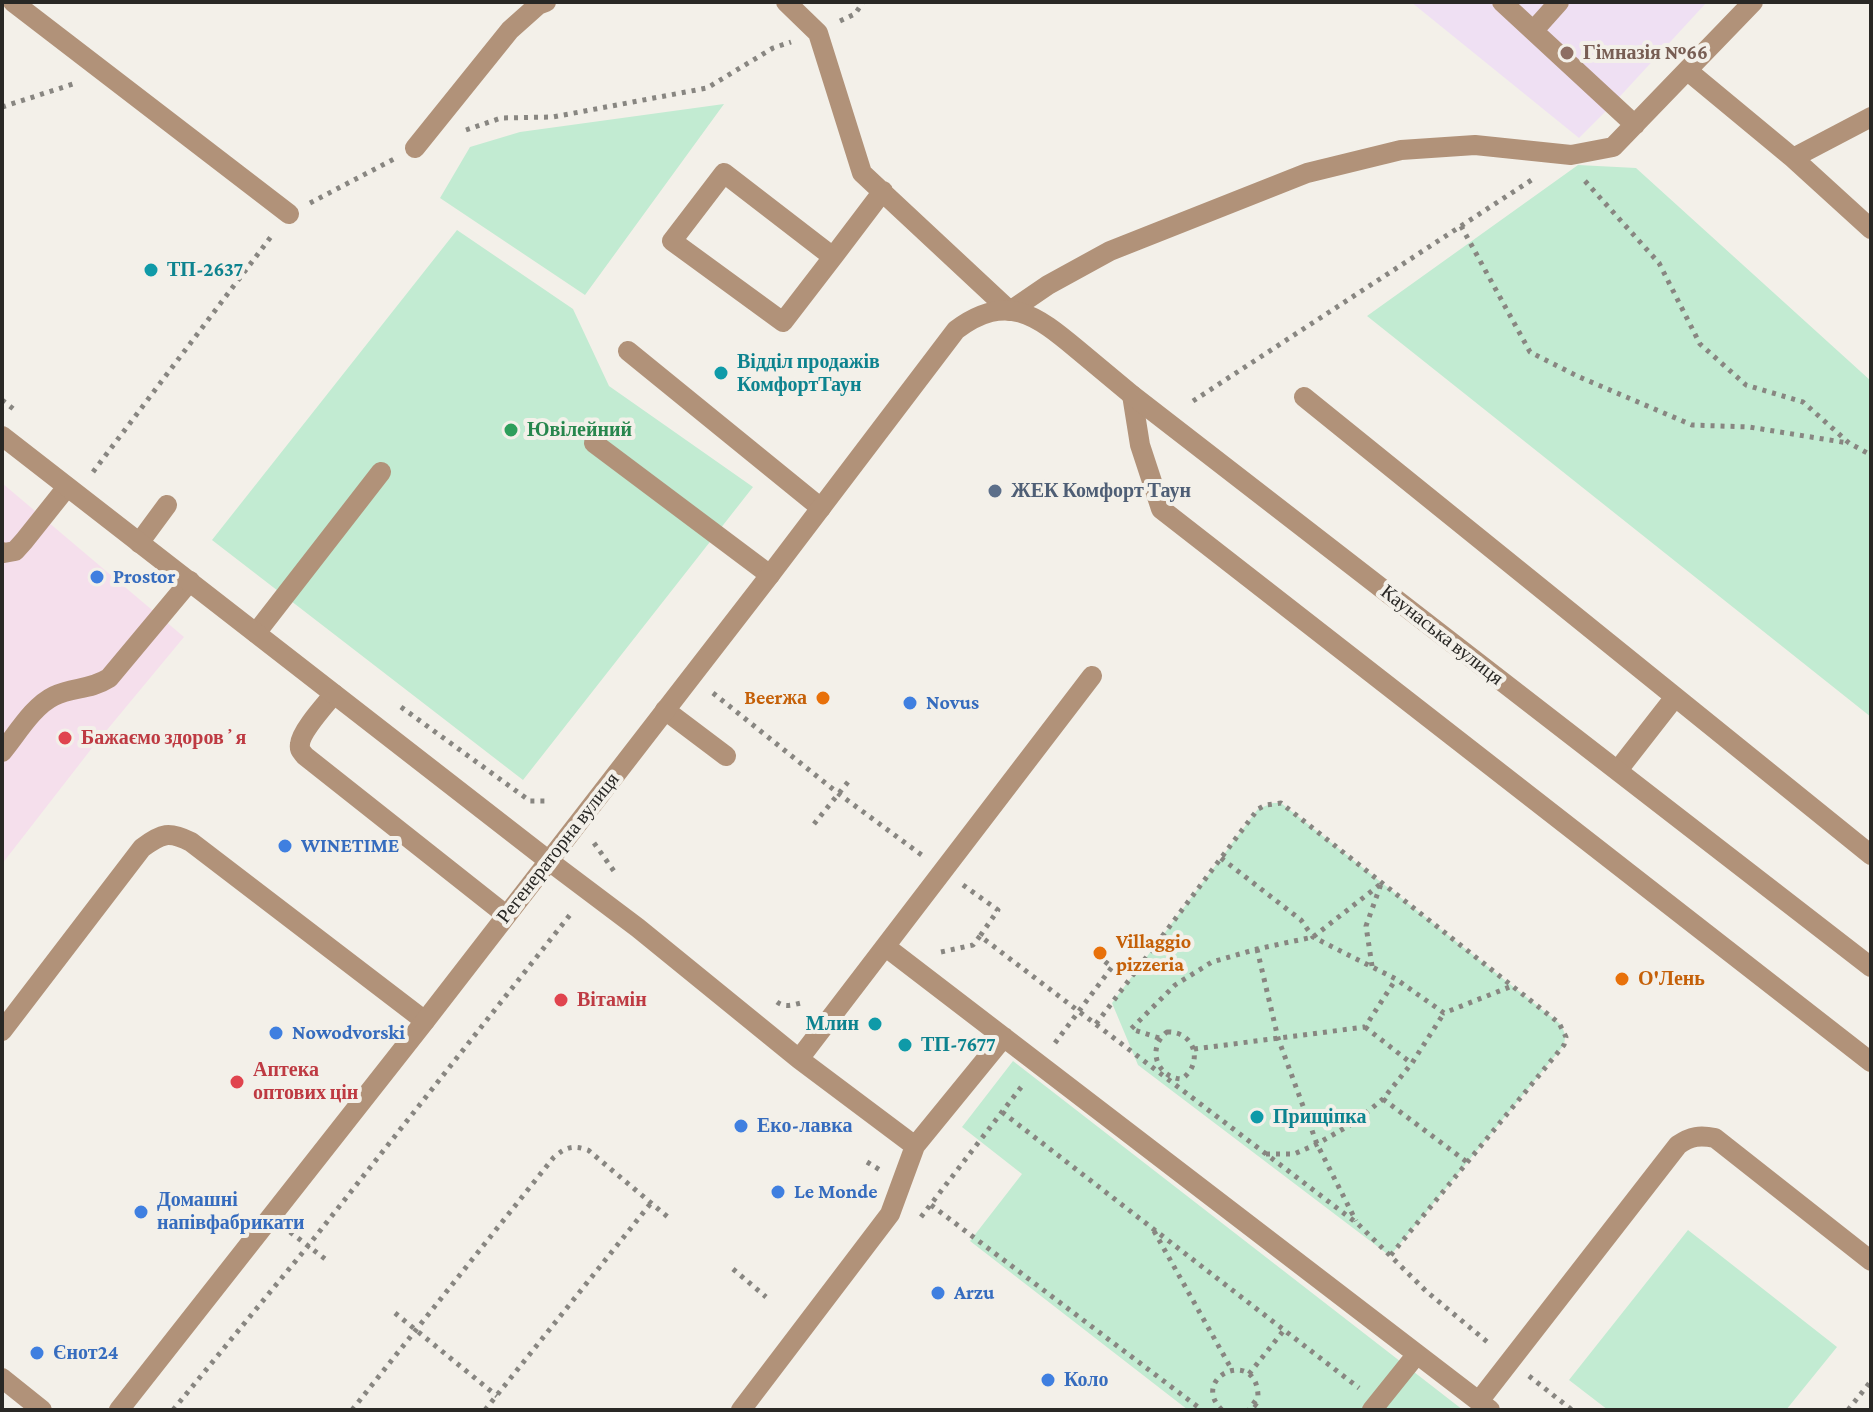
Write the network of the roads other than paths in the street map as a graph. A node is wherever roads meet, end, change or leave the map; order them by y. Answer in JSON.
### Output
{"nodes":[{"id":1,"x":13,"y":2,"type":"edge"},
{"id":2,"x":546,"y":2,"type":"edge"},
{"id":3,"x":786,"y":2,"type":"edge"},
{"id":4,"x":1502,"y":2,"type":"edge"},
{"id":5,"x":1559,"y":2,"type":"edge"},
{"id":6,"x":1753,"y":2,"type":"edge"},
{"id":7,"x":1534,"y":30,"type":"junction"},
{"id":8,"x":1688,"y":71,"type":"junction"},
{"id":9,"x":1871,"y":117,"type":"edge"},
{"id":10,"x":1635,"y":125,"type":"junction"},
{"id":11,"x":415,"y":148,"type":"road end"},
{"id":12,"x":1793,"y":158,"type":"junction"},
{"id":13,"x":883,"y":191,"type":"junction"},
{"id":14,"x":289,"y":214,"type":"road end"},
{"id":15,"x":1871,"y":229,"type":"edge"},
{"id":16,"x":833,"y":257,"type":"junction"},
{"id":17,"x":1010,"y":311,"type":"junction"},
{"id":18,"x":628,"y":351,"type":"dead end"},
{"id":19,"x":1132,"y":395,"type":"junction"},
{"id":20,"x":1304,"y":397,"type":"dead end"},
{"id":21,"x":2,"y":436,"type":"edge"},
{"id":22,"x":594,"y":443,"type":"dead end"},
{"id":23,"x":381,"y":472,"type":"dead end"},
{"id":24,"x":67,"y":487,"type":"junction"},
{"id":25,"x":167,"y":505,"type":"dead end"},
{"id":26,"x":821,"y":508,"type":"junction"},
{"id":27,"x":139,"y":543,"type":"junction"},
{"id":28,"x":2,"y":552,"type":"edge"},
{"id":29,"x":770,"y":575,"type":"junction"},
{"id":30,"x":190,"y":581,"type":"junction"},
{"id":31,"x":256,"y":633,"type":"junction"},
{"id":32,"x":1092,"y":676,"type":"dead end"},
{"id":33,"x":334,"y":694,"type":"junction"},
{"id":34,"x":1675,"y":697,"type":"junction"},
{"id":35,"x":665,"y":710,"type":"junction"},
{"id":36,"x":3,"y":748,"type":"edge"},
{"id":37,"x":726,"y":756,"type":"dead end"},
{"id":38,"x":1618,"y":770,"type":"junction"},
{"id":39,"x":1871,"y":855,"type":"edge"},
{"id":40,"x":549,"y":861,"type":"junction"},
{"id":41,"x":506,"y":915,"type":"junction"},
{"id":42,"x":886,"y":947,"type":"junction"},
{"id":43,"x":1871,"y":967,"type":"edge"},
{"id":44,"x":425,"y":1021,"type":"junction"},
{"id":45,"x":2,"y":1031,"type":"edge"},
{"id":46,"x":1004,"y":1037,"type":"junction"},
{"id":47,"x":799,"y":1059,"type":"junction"},
{"id":48,"x":1871,"y":1062,"type":"edge"},
{"id":49,"x":915,"y":1146,"type":"junction"},
{"id":50,"x":1871,"y":1261,"type":"edge"},
{"id":51,"x":1417,"y":1354,"type":"junction"},
{"id":52,"x":2,"y":1378,"type":"edge"},
{"id":53,"x":1375,"y":1406,"type":"edge"},
{"id":54,"x":1485,"y":1406,"type":"edge"},
{"id":55,"x":42,"y":1410,"type":"edge"},
{"id":56,"x":119,"y":1410,"type":"edge"},
{"id":57,"x":741,"y":1410,"type":"edge"}],
"edges":[{"from":1,"to":14,"type":"street"},
{"from":2,"to":11,"type":"street"},
{"from":3,"to":13,"type":"street"},
{"from":4,"to":7,"type":"street"},
{"from":5,"to":7,"type":"street"},
{"from":6,"to":8,"type":"street"},
{"from":7,"to":10,"type":"street"},
{"from":8,"to":10,"type":"street"},
{"from":8,"to":12,"type":"street"},
{"from":9,"to":12,"type":"street"},
{"from":10,"to":17,"type":"street"},
{"from":12,"to":15,"type":"street"},
{"from":13,"to":16,"type":"street"},
{"from":13,"to":17,"type":"street"},
{"from":16,"to":16,"type":"street"},
{"from":17,"to":19,"type":"street","name":"Каунаська вулиця"},
{"from":17,"to":26,"type":"street","name":"Регенераторна вулиця"},
{"from":18,"to":26,"type":"street"},
{"from":19,"to":38,"type":"street","name":"Каунаська вулиця"},
{"from":19,"to":48,"type":"street"},
{"from":20,"to":34,"type":"street"},
{"from":21,"to":24,"type":"street"},
{"from":22,"to":29,"type":"street"},
{"from":23,"to":31,"type":"street"},
{"from":24,"to":27,"type":"street"},
{"from":24,"to":28,"type":"street"},
{"from":25,"to":27,"type":"street"},
{"from":26,"to":29,"type":"street","name":"Регенераторна вулиця"},
{"from":27,"to":30,"type":"street"},
{"from":29,"to":35,"type":"street","name":"Регенераторна вулиця"},
{"from":30,"to":31,"type":"street"},
{"from":30,"to":36,"type":"street"},
{"from":31,"to":33,"type":"street"},
{"from":32,"to":42,"type":"street"},
{"from":33,"to":40,"type":"street"},
{"from":33,"to":41,"type":"street"},
{"from":34,"to":38,"type":"street"},
{"from":34,"to":39,"type":"street"},
{"from":35,"to":37,"type":"street"},
{"from":35,"to":40,"type":"street","name":"Регенераторна вулиця"},
{"from":38,"to":43,"type":"street","name":"Каунаська вулиця"},
{"from":40,"to":41,"type":"street","name":"Регенераторна вулиця"},
{"from":40,"to":47,"type":"street"},
{"from":41,"to":44,"type":"street","name":"Регенераторна вулиця"},
{"from":42,"to":46,"type":"street"},
{"from":42,"to":47,"type":"street"},
{"from":44,"to":45,"type":"street"},
{"from":44,"to":56,"type":"street","name":"Регенераторна вулиця"},
{"from":46,"to":49,"type":"street"},
{"from":46,"to":51,"type":"street"},
{"from":47,"to":49,"type":"street"},
{"from":49,"to":57,"type":"street"},
{"from":50,"to":54,"type":"street"},
{"from":51,"to":53,"type":"street"},
{"from":51,"to":54,"type":"street"},
{"from":52,"to":55,"type":"street"}]}
